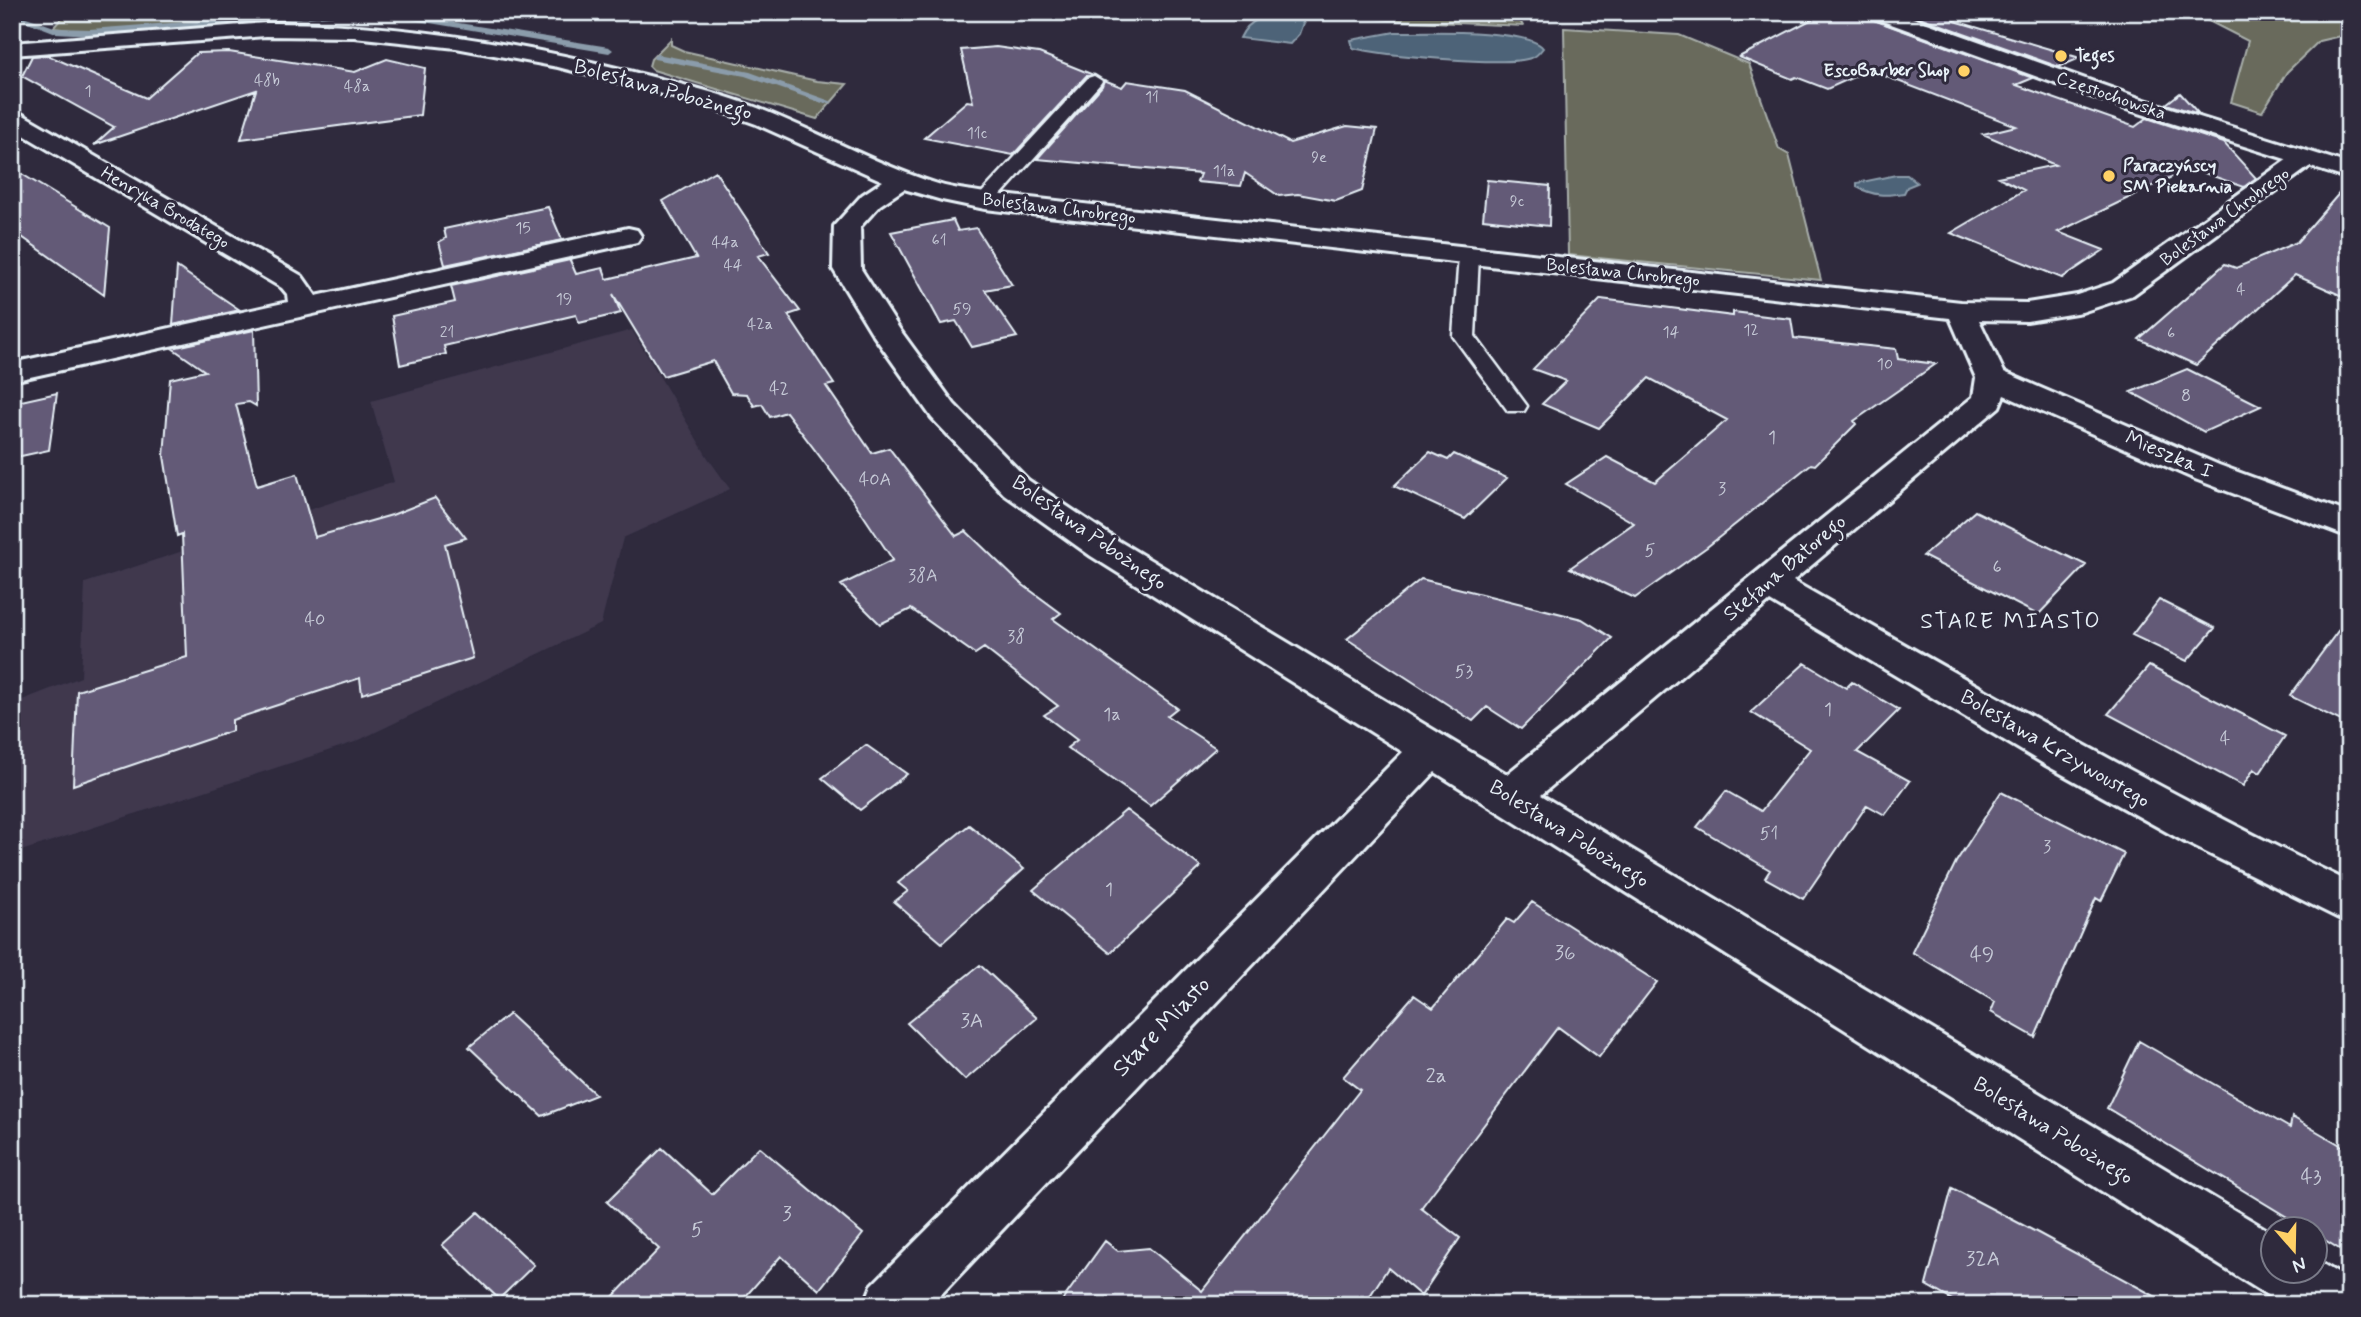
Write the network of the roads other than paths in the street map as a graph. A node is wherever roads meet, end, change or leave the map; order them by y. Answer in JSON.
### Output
{"nodes":[{"id":1,"x":1875,"y":12,"type":"edge"},
{"id":2,"x":12,"y":49,"type":"edge"},
{"id":3,"x":1094,"y":81,"type":"dead end"},
{"id":4,"x":12,"y":118,"type":"edge"},
{"id":5,"x":2304,"y":159,"type":"junction"},
{"id":6,"x":2349,"y":172,"type":"edge"},
{"id":7,"x":902,"y":179,"type":"junction"},
{"id":8,"x":985,"y":201,"type":"junction"},
{"id":9,"x":628,"y":236,"type":"dead end"},
{"id":10,"x":1469,"y":256,"type":"junction"},
{"id":11,"x":303,"y":308,"type":"junction"},
{"id":12,"x":1961,"y":311,"type":"junction"},
{"id":13,"x":12,"y":372,"type":"edge"},
{"id":14,"x":1991,"y":378,"type":"junction"},
{"id":15,"x":1516,"y":406,"type":"dead end"},
{"id":16,"x":2349,"y":526,"type":"edge"},
{"id":17,"x":1768,"y":583,"type":"junction"},
{"id":18,"x":1431,"y":749,"type":"junction"},
{"id":19,"x":1509,"y":797,"type":"junction"},
{"id":20,"x":2349,"y":904,"type":"edge"},
{"id":21,"x":2260,"y":1258,"type":"edge"},
{"id":22,"x":2305,"y":1286,"type":"edge"},
{"id":23,"x":892,"y":1305,"type":"edge"},
{"id":24,"x":2336,"y":1305,"type":"edge"}],
"edges":[{"from":1,"to":5,"type":"street","name":"Częstochowska"},
{"from":2,"to":7,"type":"street","name":"Bolesława Pobożnego"},
{"from":3,"to":8,"type":"lane"},
{"from":4,"to":11,"type":"street","name":"Henryka Brodatego"},
{"from":5,"to":6,"type":"street","name":"Częstochowska"},
{"from":5,"to":12,"type":"street","name":"Bolesława Chrobrego"},
{"from":7,"to":8,"type":"street","name":"Bolesława Chrobrego"},
{"from":7,"to":18,"type":"street","name":"Bolesława Pobożnego"},
{"from":8,"to":10,"type":"street","name":"Bolesława Chrobrego"},
{"from":9,"to":11,"type":"street"},
{"from":10,"to":12,"type":"street","name":"Bolesława Chrobrego"},
{"from":10,"to":15,"type":"lane"},
{"from":11,"to":13,"type":"street"},
{"from":12,"to":14,"type":"street"},
{"from":14,"to":16,"type":"street","name":"Mieszka I"},
{"from":14,"to":17,"type":"street","name":"Stefana Batorego"},
{"from":17,"to":19,"type":"street","name":"Stefana Batorego"},
{"from":17,"to":20,"type":"street","name":"Bolesława Krzywoustego"},
{"from":18,"to":19,"type":"street","name":"Bolesława Pobożnego"},
{"from":18,"to":23,"type":"street","name":"Stare Miasto"},
{"from":19,"to":21,"type":"street","name":"Bolesława Pobożnego"},
{"from":22,"to":24,"type":"street"}]}
